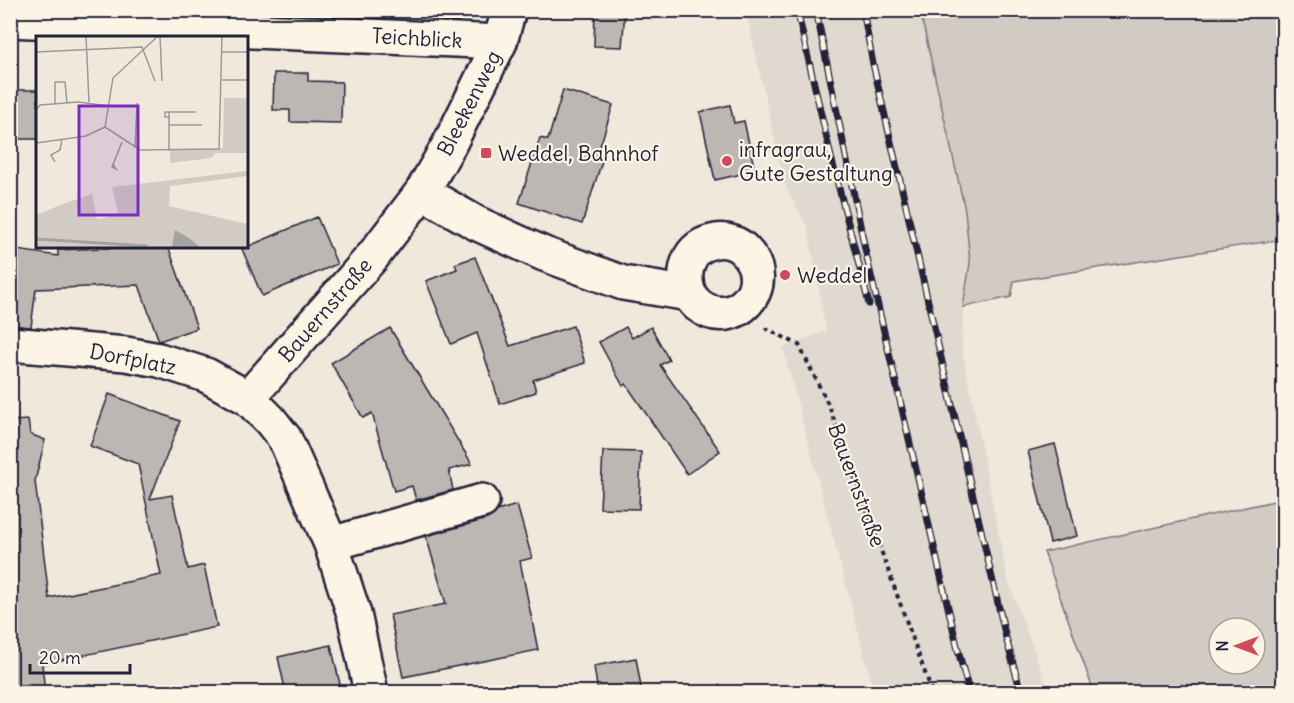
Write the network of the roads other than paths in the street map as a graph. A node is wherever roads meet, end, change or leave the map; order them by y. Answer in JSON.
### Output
{"nodes":[{"id":1,"x":509,"y":10,"type":"edge"},
{"id":2,"x":10,"y":20,"type":"edge"},
{"id":3,"x":500,"y":42,"type":"junction"},
{"id":4,"x":422,"y":192,"type":"junction"},
{"id":5,"x":689,"y":294,"type":"junction"},
{"id":6,"x":10,"y":344,"type":"edge"},
{"id":7,"x":248,"y":398,"type":"junction"},
{"id":8,"x":482,"y":501,"type":"dead end"},
{"id":9,"x":331,"y":544,"type":"junction"},
{"id":10,"x":371,"y":693,"type":"edge"}],
"edges":[{"from":1,"to":3,"type":"street","name":"Bleekenweg"},
{"from":2,"to":3,"type":"street","name":"Teichblick"},
{"from":3,"to":4,"type":"street","name":"Bleekenweg"},
{"from":4,"to":5,"type":"street"},
{"from":4,"to":7,"type":"street","name":"Bauernstraße"},
{"from":5,"to":5,"type":"street"},
{"from":6,"to":7,"type":"street","name":"Dorfplatz"},
{"from":7,"to":9,"type":"street"},
{"from":8,"to":9,"type":"street"},
{"from":9,"to":10,"type":"street"}]}
